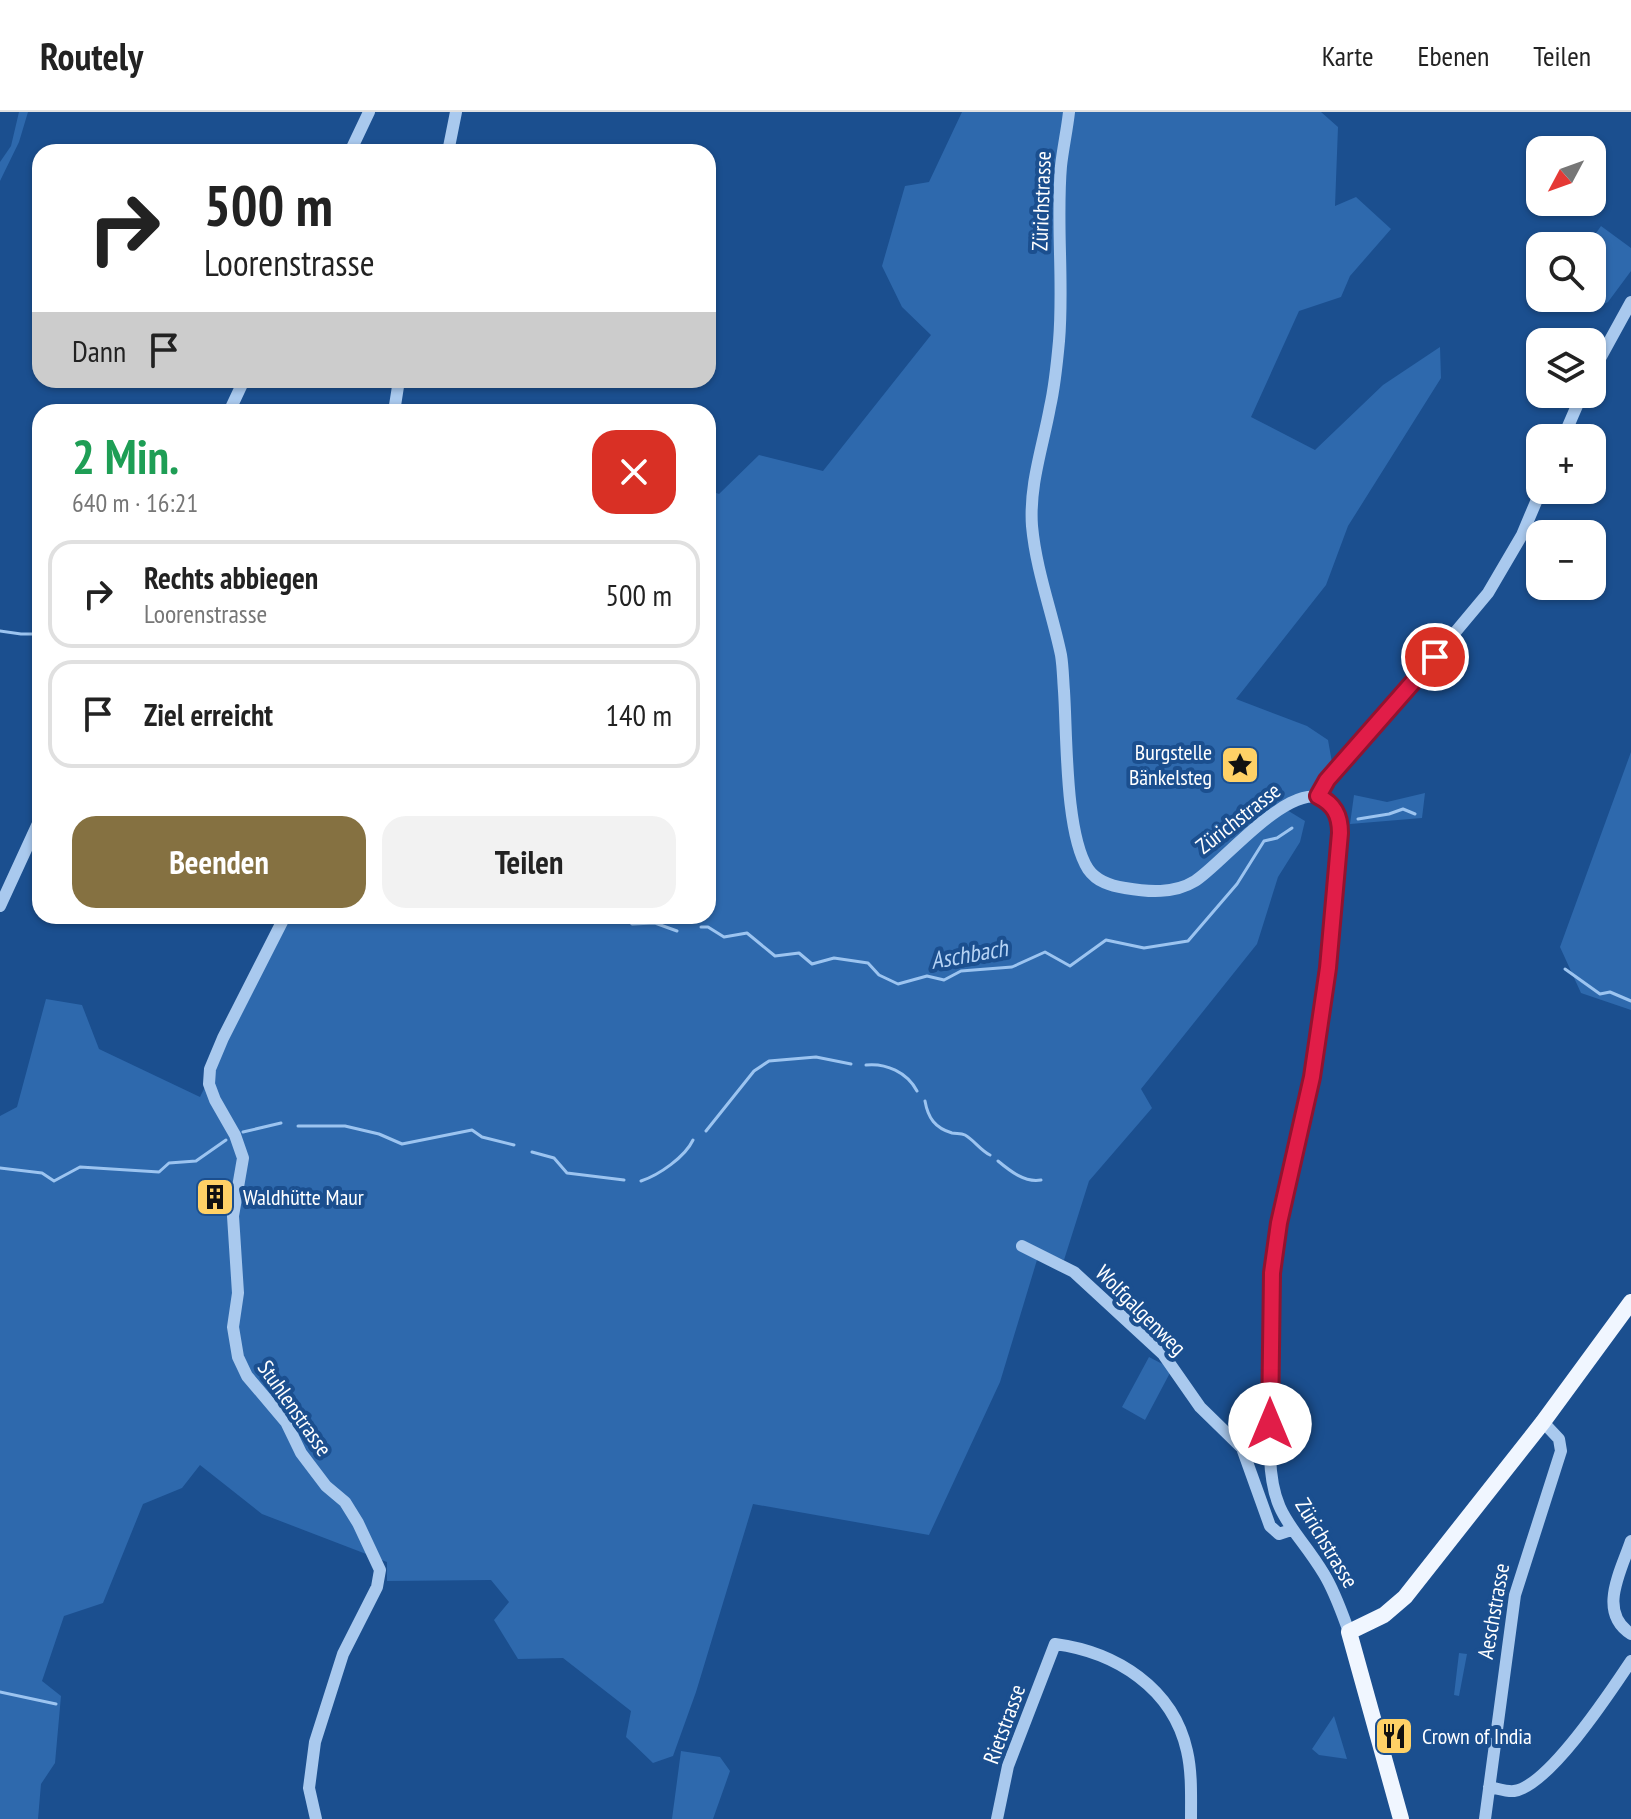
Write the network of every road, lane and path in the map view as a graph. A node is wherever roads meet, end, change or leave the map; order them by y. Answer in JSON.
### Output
{"nodes":[{"id":1,"x":369,"y":112,"type":"edge"},
{"id":2,"x":456,"y":112,"type":"edge"},
{"id":3,"x":1069,"y":112,"type":"edge"},
{"id":4,"x":354,"y":144,"type":"edge"},
{"id":5,"x":450,"y":144,"type":"edge"},
{"id":6,"x":1631,"y":302,"type":"edge"},
{"id":7,"x":1606,"y":348,"type":"edge"},
{"id":8,"x":1535,"y":504,"type":"edge"},
{"id":9,"x":1318,"y":796,"type":"junction"},
{"id":10,"x":32,"y":836,"type":"edge"},
{"id":11,"x":0,"y":906,"type":"edge"},
{"id":12,"x":281,"y":924,"type":"edge"},
{"id":13,"x":1022,"y":1246,"type":"dead end"},
{"id":14,"x":1631,"y":1302,"type":"edge"},
{"id":15,"x":1543,"y":1422,"type":"junction"},
{"id":16,"x":1291,"y":1530,"type":"junction"},
{"id":17,"x":1631,"y":1541,"type":"edge"},
{"id":18,"x":1349,"y":1632,"type":"junction"},
{"id":19,"x":1631,"y":1634,"type":"edge"},
{"id":20,"x":1631,"y":1661,"type":"edge"},
{"id":21,"x":1626,"y":1680,"type":"edge"},
{"id":22,"x":1489,"y":1787,"type":"junction"},
{"id":23,"x":316,"y":1819,"type":"edge"},
{"id":24,"x":997,"y":1819,"type":"edge"},
{"id":25,"x":1184,"y":1819,"type":"edge"},
{"id":26,"x":1191,"y":1819,"type":"edge"},
{"id":27,"x":1401,"y":1819,"type":"edge"},
{"id":28,"x":1485,"y":1819,"type":"edge"}],
"edges":[{"from":1,"to":4,"type":"street"},
{"from":2,"to":5,"type":"street"},
{"from":3,"to":9,"type":"street","name":"Zürichstrasse"},
{"from":6,"to":7,"type":"street"},
{"from":8,"to":9,"type":"street"},
{"from":9,"to":16,"type":"street","name":"Zürichstrasse"},
{"from":10,"to":11,"type":"street"},
{"from":12,"to":23,"type":"street","name":"Stuhlenstrasse"},
{"from":13,"to":16,"type":"street","name":"Wolfgalgenweg"},
{"from":14,"to":15,"type":"main road"},
{"from":15,"to":18,"type":"main road"},
{"from":15,"to":22,"type":"street","name":"Aeschstrasse"},
{"from":16,"to":18,"type":"street","name":"Zürichstrasse"},
{"from":17,"to":19,"type":"street"},
{"from":18,"to":27,"type":"main road","name":"Zürichstrasse"},
{"from":20,"to":21,"type":"street"},
{"from":21,"to":22,"type":"street"},
{"from":22,"to":28,"type":"street","name":"Aeschstrasse"},
{"from":24,"to":26,"type":"street","name":"Rietstrasse"},
{"from":25,"to":26,"type":"street"}]}
